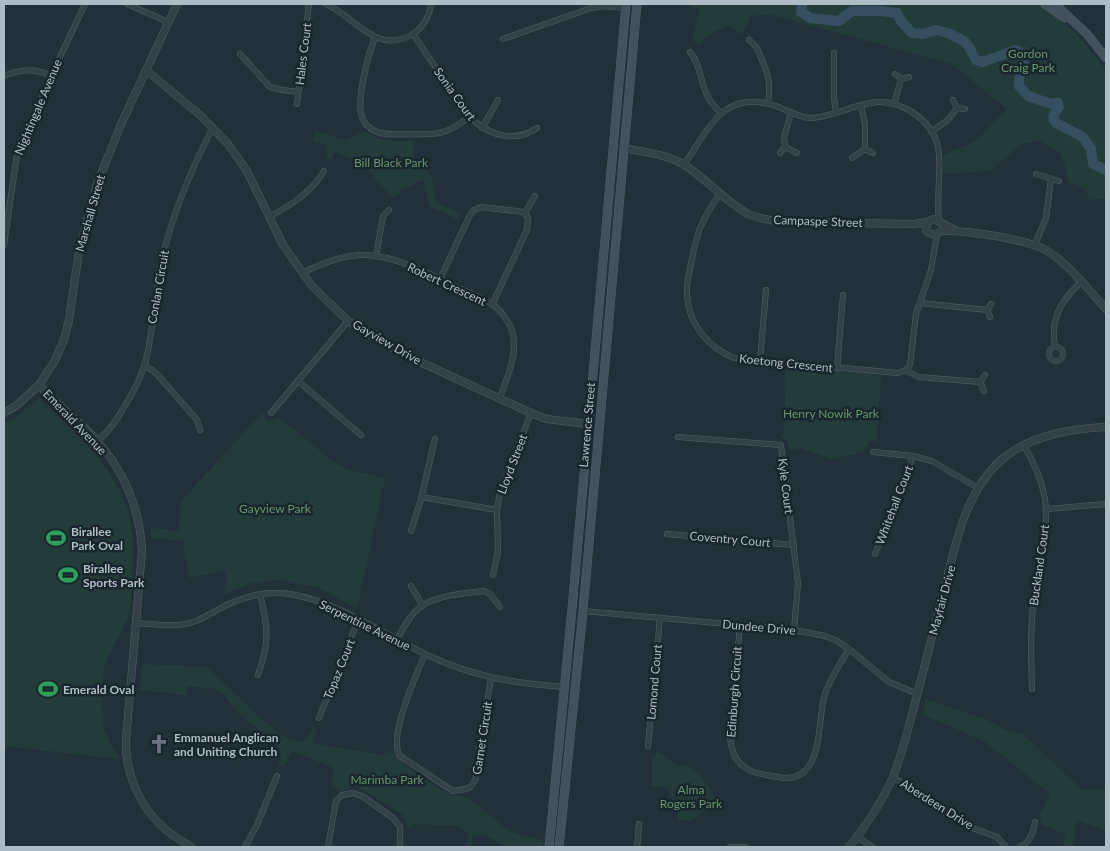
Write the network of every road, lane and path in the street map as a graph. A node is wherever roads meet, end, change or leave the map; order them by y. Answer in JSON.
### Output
{"nodes":[{"id":1,"x":85,"y":4,"type":"edge"},
{"id":2,"x":127,"y":4,"type":"edge"},
{"id":3,"x":177,"y":4,"type":"edge"},
{"id":4,"x":309,"y":4,"type":"edge"},
{"id":5,"x":326,"y":4,"type":"edge"},
{"id":6,"x":430,"y":4,"type":"edge"},
{"id":7,"x":1046,"y":4,"type":"edge"},
{"id":8,"x":1055,"y":4,"type":"edge"},
{"id":9,"x":637,"y":5,"type":"edge"},
{"id":10,"x":590,"y":6,"type":"edge"},
{"id":11,"x":626,"y":6,"type":"edge"},
{"id":12,"x":168,"y":22,"type":"junction"},
{"id":13,"x":413,"y":34,"type":"junction"},
{"id":14,"x":1086,"y":34,"type":"junction"},
{"id":15,"x":375,"y":38,"type":"junction"},
{"id":16,"x":503,"y":39,"type":"dead end"},
{"id":17,"x":749,"y":40,"type":"dead end"},
{"id":18,"x":690,"y":52,"type":"dead end"},
{"id":19,"x":834,"y":53,"type":"dead end"},
{"id":20,"x":240,"y":54,"type":"dead end"},
{"id":21,"x":1106,"y":58,"type":"edge"},
{"id":22,"x":146,"y":70,"type":"junction"},
{"id":23,"x":895,"y":74,"type":"dead end"},
{"id":24,"x":4,"y":76,"type":"edge"},
{"id":25,"x":51,"y":76,"type":"junction"},
{"id":26,"x":909,"y":77,"type":"dead end"},
{"id":27,"x":901,"y":79,"type":"junction"},
{"id":28,"x":298,"y":92,"type":"junction"},
{"id":29,"x":498,"y":100,"type":"dead end"},
{"id":30,"x":953,"y":100,"type":"dead end"},
{"id":31,"x":297,"y":104,"type":"dead end"},
{"id":32,"x":768,"y":104,"type":"junction"},
{"id":33,"x":894,"y":104,"type":"junction"},
{"id":34,"x":861,"y":106,"type":"junction"},
{"id":35,"x":957,"y":108,"type":"junction"},
{"id":36,"x":965,"y":110,"type":"dead end"},
{"id":37,"x":720,"y":112,"type":"junction"},
{"id":38,"x":791,"y":113,"type":"junction"},
{"id":39,"x":836,"y":113,"type":"junction"},
{"id":40,"x":469,"y":117,"type":"junction"},
{"id":41,"x":213,"y":127,"type":"junction"},
{"id":42,"x":482,"y":128,"type":"junction"},
{"id":43,"x":537,"y":128,"type":"dead end"},
{"id":44,"x":930,"y":132,"type":"junction"},
{"id":45,"x":614,"y":147,"type":"junction"},
{"id":46,"x":785,"y":147,"type":"junction"},
{"id":47,"x":623,"y":148,"type":"junction"},
{"id":48,"x":865,"y":149,"type":"junction"},
{"id":49,"x":780,"y":153,"type":"dead end"},
{"id":50,"x":797,"y":153,"type":"dead end"},
{"id":51,"x":873,"y":153,"type":"dead end"},
{"id":52,"x":852,"y":158,"type":"dead end"},
{"id":53,"x":684,"y":165,"type":"junction"},
{"id":54,"x":324,"y":171,"type":"dead end"},
{"id":55,"x":1036,"y":174,"type":"dead end"},
{"id":56,"x":1051,"y":179,"type":"junction"},
{"id":57,"x":1059,"y":181,"type":"dead end"},
{"id":58,"x":720,"y":194,"type":"junction"},
{"id":59,"x":535,"y":196,"type":"dead end"},
{"id":60,"x":389,"y":210,"type":"dead end"},
{"id":61,"x":525,"y":213,"type":"junction"},
{"id":62,"x":269,"y":217,"type":"junction"},
{"id":63,"x":934,"y":227,"type":"junction"},
{"id":64,"x":1035,"y":244,"type":"junction"},
{"id":65,"x":4,"y":245,"type":"edge"},
{"id":66,"x":376,"y":256,"type":"junction"},
{"id":67,"x":302,"y":273,"type":"junction"},
{"id":68,"x":440,"y":279,"type":"junction"},
{"id":69,"x":1081,"y":282,"type":"junction"},
{"id":70,"x":766,"y":290,"type":"dead end"},
{"id":71,"x":843,"y":295,"type":"dead end"},
{"id":72,"x":920,"y":302,"type":"junction"},
{"id":73,"x":991,"y":304,"type":"dead end"},
{"id":74,"x":1105,"y":304,"type":"edge"},
{"id":75,"x":492,"y":305,"type":"junction"},
{"id":76,"x":987,"y":310,"type":"junction"},
{"id":77,"x":990,"y":318,"type":"dead end"},
{"id":78,"x":348,"y":320,"type":"junction"},
{"id":79,"x":1055,"y":347,"type":"dead end"},
{"id":80,"x":760,"y":361,"type":"junction"},
{"id":81,"x":144,"y":364,"type":"junction"},
{"id":82,"x":837,"y":368,"type":"junction"},
{"id":83,"x":906,"y":370,"type":"junction"},
{"id":84,"x":985,"y":375,"type":"dead end"},
{"id":85,"x":298,"y":381,"type":"junction"},
{"id":86,"x":980,"y":382,"type":"junction"},
{"id":87,"x":39,"y":385,"type":"junction"},
{"id":88,"x":984,"y":391,"type":"dead end"},
{"id":89,"x":500,"y":398,"type":"junction"},
{"id":90,"x":4,"y":413,"type":"edge"},
{"id":91,"x":271,"y":413,"type":"dead end"},
{"id":92,"x":531,"y":413,"type":"junction"},
{"id":93,"x":589,"y":424,"type":"junction"},
{"id":94,"x":598,"y":424,"type":"junction"},
{"id":95,"x":1106,"y":427,"type":"edge"},
{"id":96,"x":200,"y":430,"type":"dead end"},
{"id":97,"x":361,"y":435,"type":"dead end"},
{"id":98,"x":678,"y":436,"type":"dead end"},
{"id":99,"x":435,"y":439,"type":"dead end"},
{"id":100,"x":97,"y":441,"type":"junction"},
{"id":101,"x":1024,"y":446,"type":"junction"},
{"id":102,"x":873,"y":452,"type":"dead end"},
{"id":103,"x":913,"y":456,"type":"junction"},
{"id":104,"x":978,"y":488,"type":"junction"},
{"id":105,"x":421,"y":497,"type":"junction"},
{"id":106,"x":1106,"y":504,"type":"edge"},
{"id":107,"x":1047,"y":509,"type":"junction"},
{"id":108,"x":497,"y":510,"type":"junction"},
{"id":109,"x":412,"y":531,"type":"dead end"},
{"id":110,"x":667,"y":534,"type":"dead end"},
{"id":111,"x":794,"y":545,"type":"junction"},
{"id":112,"x":875,"y":554,"type":"dead end"},
{"id":113,"x":493,"y":575,"type":"dead end"},
{"id":114,"x":411,"y":586,"type":"dead end"},
{"id":115,"x":260,"y":594,"type":"junction"},
{"id":116,"x":423,"y":606,"type":"junction"},
{"id":117,"x":500,"y":607,"type":"dead end"},
{"id":118,"x":572,"y":609,"type":"junction"},
{"id":119,"x":582,"y":611,"type":"junction"},
{"id":120,"x":660,"y":618,"type":"junction"},
{"id":121,"x":358,"y":620,"type":"junction"},
{"id":122,"x":137,"y":623,"type":"junction"},
{"id":123,"x":740,"y":626,"type":"junction"},
{"id":124,"x":794,"y":630,"type":"junction"},
{"id":125,"x":397,"y":639,"type":"junction"},
{"id":126,"x":849,"y":649,"type":"junction"},
{"id":127,"x":425,"y":654,"type":"junction"},
{"id":128,"x":258,"y":675,"type":"dead end"},
{"id":129,"x":491,"y":678,"type":"junction"},
{"id":130,"x":565,"y":687,"type":"junction"},
{"id":131,"x":574,"y":688,"type":"junction"},
{"id":132,"x":1032,"y":689,"type":"dead end"},
{"id":133,"x":918,"y":694,"type":"junction"},
{"id":134,"x":319,"y":718,"type":"dead end"},
{"id":135,"x":648,"y":746,"type":"dead end"},
{"id":136,"x":277,"y":776,"type":"dead end"},
{"id":137,"x":893,"y":777,"type":"junction"},
{"id":138,"x":1035,"y":822,"type":"dead end"},
{"id":139,"x":639,"y":824,"type":"dead end"},
{"id":140,"x":858,"y":837,"type":"junction"},
{"id":141,"x":182,"y":844,"type":"edge"},
{"id":142,"x":191,"y":847,"type":"edge"},
{"id":143,"x":245,"y":847,"type":"edge"},
{"id":144,"x":328,"y":847,"type":"edge"},
{"id":145,"x":400,"y":847,"type":"edge"},
{"id":146,"x":549,"y":847,"type":"edge"},
{"id":147,"x":559,"y":847,"type":"edge"},
{"id":148,"x":637,"y":847,"type":"edge"},
{"id":149,"x":730,"y":847,"type":"edge"},
{"id":150,"x":746,"y":847,"type":"edge"},
{"id":151,"x":849,"y":847,"type":"edge"},
{"id":152,"x":872,"y":847,"type":"edge"},
{"id":153,"x":1006,"y":847,"type":"edge"},
{"id":154,"x":1020,"y":847,"type":"edge"}],
"edges":[{"from":1,"to":25,"type":"street","name":"Nightingale Avenue"},
{"from":2,"to":12,"type":"street"},
{"from":3,"to":12,"type":"street","name":"Marshall Street"},
{"from":4,"to":28,"type":"street","name":"Hales Court"},
{"from":5,"to":15,"type":"street"},
{"from":6,"to":13,"type":"street"},
{"from":7,"to":14,"type":"main road"},
{"from":8,"to":14,"type":"main road"},
{"from":9,"to":11,"type":"main road"},
{"from":9,"to":47,"type":"main road","name":"Lawrence Street"},
{"from":10,"to":11,"type":"street"},
{"from":10,"to":16,"type":"street"},
{"from":11,"to":45,"type":"main road","name":"Lawrence Street"},
{"from":12,"to":22,"type":"street","name":"Marshall Street"},
{"from":13,"to":15,"type":"street"},
{"from":13,"to":40,"type":"street","name":"Sonia Court"},
{"from":14,"to":21,"type":"main road"},
{"from":15,"to":40,"type":"street"},
{"from":17,"to":32,"type":"street"},
{"from":18,"to":37,"type":"street"},
{"from":19,"to":39,"type":"street"},
{"from":20,"to":28,"type":"street"},
{"from":22,"to":41,"type":"street","name":"Gayview Drive"},
{"from":22,"to":87,"type":"street","name":"Marshall Street"},
{"from":23,"to":27,"type":"street"},
{"from":24,"to":25,"type":"street"},
{"from":25,"to":65,"type":"street","name":"Nightingale Avenue"},
{"from":26,"to":27,"type":"street"},
{"from":27,"to":33,"type":"street"},
{"from":28,"to":31,"type":"street","name":"Hales Court"},
{"from":29,"to":42,"type":"street"},
{"from":30,"to":35,"type":"street"},
{"from":32,"to":37,"type":"street"},
{"from":32,"to":38,"type":"street"},
{"from":33,"to":34,"type":"street"},
{"from":33,"to":44,"type":"street"},
{"from":34,"to":39,"type":"street"},
{"from":34,"to":48,"type":"street"},
{"from":35,"to":36,"type":"street"},
{"from":35,"to":44,"type":"street"},
{"from":37,"to":53,"type":"street"},
{"from":38,"to":39,"type":"street"},
{"from":38,"to":46,"type":"street"},
{"from":40,"to":42,"type":"street","name":"Sonia Court"},
{"from":41,"to":62,"type":"street","name":"Gayview Drive"},
{"from":41,"to":81,"type":"street","name":"Conlan Circuit"},
{"from":42,"to":43,"type":"street","name":"Sonia Court"},
{"from":44,"to":63,"type":"street"},
{"from":45,"to":47,"type":"main road"},
{"from":45,"to":93,"type":"main road","name":"Lawrence Street"},
{"from":46,"to":49,"type":"street"},
{"from":46,"to":50,"type":"street"},
{"from":47,"to":53,"type":"street","name":"Campaspe Street"},
{"from":47,"to":94,"type":"main road","name":"Lawrence Street"},
{"from":48,"to":51,"type":"street"},
{"from":48,"to":52,"type":"street"},
{"from":53,"to":58,"type":"street","name":"Campaspe Street"},
{"from":54,"to":62,"type":"street"},
{"from":55,"to":56,"type":"street"},
{"from":56,"to":57,"type":"street"},
{"from":56,"to":64,"type":"street"},
{"from":58,"to":63,"type":"street","name":"Campaspe Street"},
{"from":58,"to":80,"type":"street","name":"Koetong Crescent"},
{"from":59,"to":61,"type":"street"},
{"from":60,"to":66,"type":"street"},
{"from":61,"to":68,"type":"street"},
{"from":61,"to":75,"type":"street"},
{"from":62,"to":67,"type":"street","name":"Gayview Drive"},
{"from":63,"to":64,"type":"street"},
{"from":63,"to":72,"type":"street"},
{"from":64,"to":69,"type":"street"},
{"from":66,"to":67,"type":"street","name":"Robert Crescent"},
{"from":66,"to":68,"type":"street","name":"Robert Crescent"},
{"from":67,"to":78,"type":"street","name":"Gayview Drive"},
{"from":68,"to":75,"type":"street","name":"Robert Crescent"},
{"from":69,"to":74,"type":"street"},
{"from":69,"to":79,"type":"street"},
{"from":70,"to":80,"type":"street"},
{"from":71,"to":82,"type":"street"},
{"from":72,"to":76,"type":"street"},
{"from":72,"to":83,"type":"street"},
{"from":73,"to":76,"type":"street"},
{"from":75,"to":89,"type":"street","name":"Robert Crescent"},
{"from":76,"to":77,"type":"street"},
{"from":78,"to":85,"type":"street"},
{"from":78,"to":89,"type":"street","name":"Gayview Drive"},
{"from":80,"to":82,"type":"street","name":"Koetong Crescent"},
{"from":81,"to":96,"type":"street"},
{"from":81,"to":100,"type":"street","name":"Conlan Circuit"},
{"from":82,"to":83,"type":"street","name":"Koetong Crescent"},
{"from":83,"to":86,"type":"street"},
{"from":84,"to":86,"type":"street"},
{"from":85,"to":91,"type":"street"},
{"from":85,"to":97,"type":"street"},
{"from":86,"to":88,"type":"street"},
{"from":87,"to":90,"type":"street","name":"Marshall Street"},
{"from":87,"to":100,"type":"street","name":"Emerald Avenue"},
{"from":89,"to":92,"type":"street","name":"Gayview Drive"},
{"from":92,"to":93,"type":"street","name":"Gayview Drive"},
{"from":92,"to":108,"type":"street","name":"Lloyd Street"},
{"from":93,"to":94,"type":"main road"},
{"from":93,"to":118,"type":"main road","name":"Lawrence Street"},
{"from":94,"to":119,"type":"main road","name":"Lawrence Street"},
{"from":95,"to":101,"type":"street","name":"Mayfair Drive"},
{"from":98,"to":111,"type":"street","name":"Kyle Court"},
{"from":99,"to":105,"type":"street"},
{"from":100,"to":122,"type":"street","name":"Emerald Avenue"},
{"from":101,"to":104,"type":"street","name":"Mayfair Drive"},
{"from":101,"to":107,"type":"street","name":"Buckland Court"},
{"from":102,"to":103,"type":"street"},
{"from":103,"to":104,"type":"street"},
{"from":103,"to":112,"type":"street","name":"Whitehall Court"},
{"from":104,"to":133,"type":"street","name":"Mayfair Drive"},
{"from":105,"to":108,"type":"street"},
{"from":105,"to":109,"type":"street"},
{"from":106,"to":107,"type":"street"},
{"from":107,"to":132,"type":"street","name":"Buckland Court"},
{"from":108,"to":113,"type":"street","name":"Lloyd Street"},
{"from":110,"to":111,"type":"street","name":"Coventry Court"},
{"from":111,"to":124,"type":"street","name":"Kyle Court"},
{"from":114,"to":116,"type":"street"},
{"from":115,"to":121,"type":"street","name":"Serpentine Avenue"},
{"from":115,"to":122,"type":"street","name":"Serpentine Avenue"},
{"from":115,"to":128,"type":"street"},
{"from":116,"to":117,"type":"street"},
{"from":116,"to":125,"type":"street"},
{"from":118,"to":119,"type":"main road"},
{"from":118,"to":130,"type":"main road","name":"Lawrence Street"},
{"from":119,"to":120,"type":"street","name":"Dundee Drive"},
{"from":119,"to":131,"type":"main road","name":"Lawrence Street"},
{"from":120,"to":123,"type":"street","name":"Dundee Drive"},
{"from":120,"to":135,"type":"street","name":"Lomond Court"},
{"from":121,"to":125,"type":"street","name":"Serpentine Avenue"},
{"from":121,"to":134,"type":"street","name":"Topaz Court"},
{"from":122,"to":141,"type":"street","name":"Emerald Avenue"},
{"from":123,"to":124,"type":"street","name":"Dundee Drive"},
{"from":123,"to":126,"type":"street","name":"Edinburgh Circuit"},
{"from":124,"to":126,"type":"street","name":"Dundee Drive"},
{"from":125,"to":127,"type":"street","name":"Serpentine Avenue"},
{"from":126,"to":133,"type":"street","name":"Dundee Drive"},
{"from":127,"to":129,"type":"street","name":"Serpentine Avenue"},
{"from":127,"to":129,"type":"street","name":"Garnet Circuit"},
{"from":129,"to":130,"type":"street","name":"Serpentine Avenue"},
{"from":130,"to":131,"type":"main road"},
{"from":130,"to":146,"type":"main road","name":"Lawrence Street"},
{"from":131,"to":147,"type":"main road","name":"Lawrence Street"},
{"from":133,"to":137,"type":"street","name":"Mayfair Drive"},
{"from":136,"to":143,"type":"street"},
{"from":137,"to":140,"type":"street","name":"Mayfair Drive"},
{"from":137,"to":153,"type":"street","name":"Aberdeen Drive"},
{"from":138,"to":154,"type":"street"},
{"from":139,"to":148,"type":"street"},
{"from":140,"to":151,"type":"street","name":"Mayfair Drive"},
{"from":140,"to":152,"type":"street"},
{"from":141,"to":142,"type":"street","name":"Emerald Avenue"},
{"from":144,"to":145,"type":"street"},
{"from":149,"to":150,"type":"street"}]}
